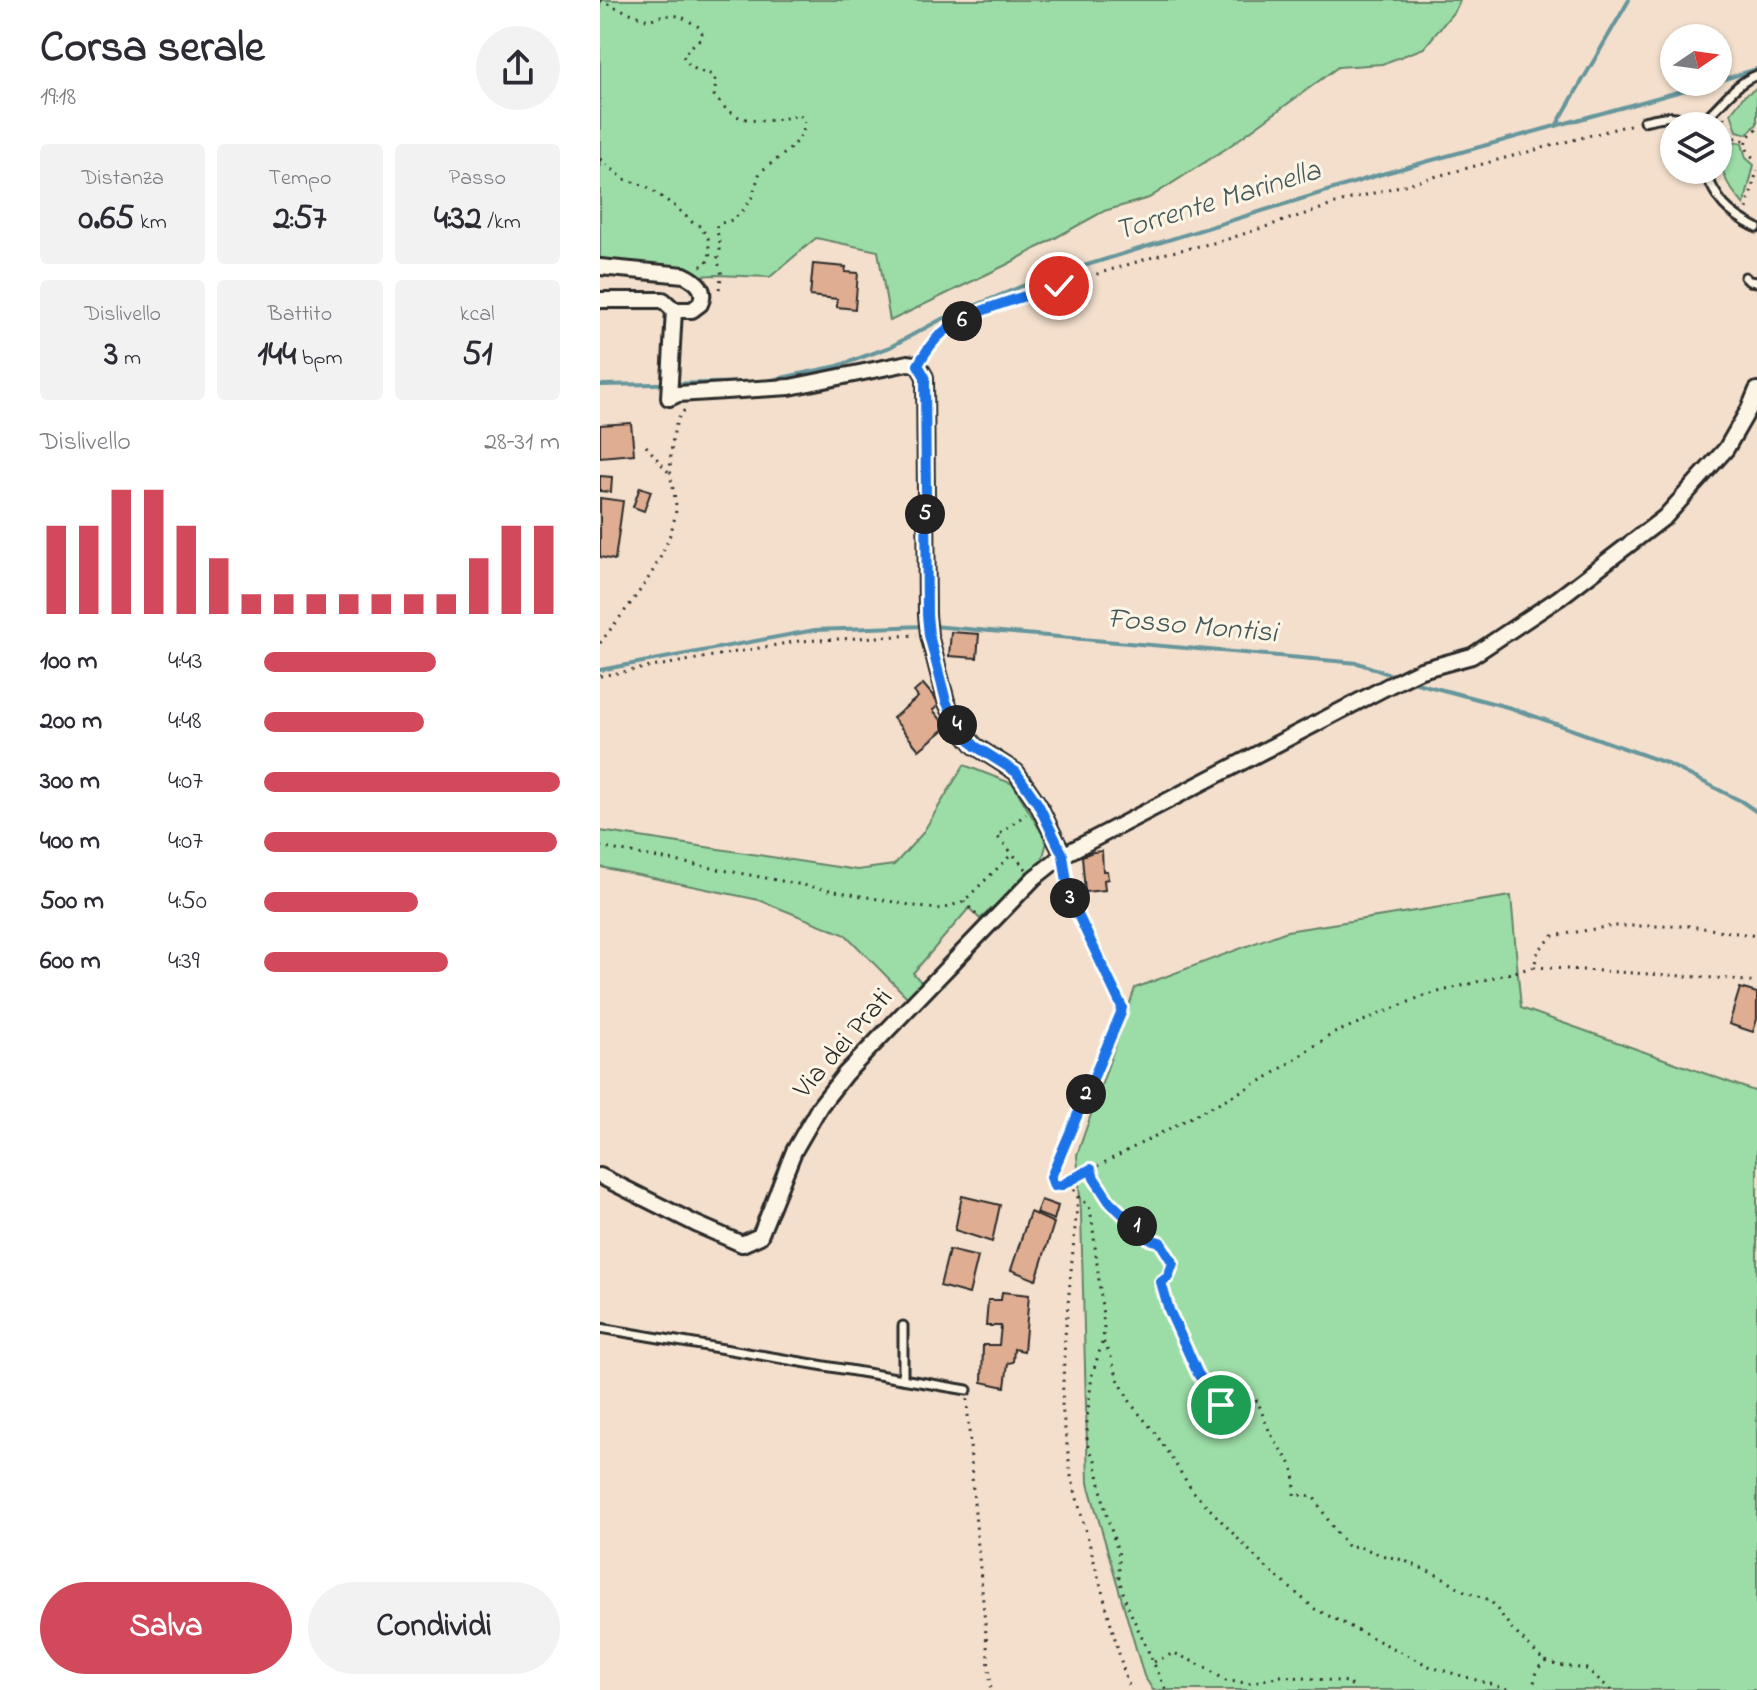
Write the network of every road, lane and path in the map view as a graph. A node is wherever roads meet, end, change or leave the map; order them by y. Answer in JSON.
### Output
{"nodes":[{"id":1,"x":600,"y":1,"type":"edge"},
{"id":2,"x":1757,"y":75,"type":"edge"},
{"id":3,"x":1712,"y":112,"type":"edge"},
{"id":4,"x":1660,"y":118,"type":"edge"},
{"id":5,"x":1644,"y":121,"type":"joint"},
{"id":6,"x":1757,"y":129,"type":"edge"},
{"id":7,"x":1732,"y":137,"type":"edge"},
{"id":8,"x":1746,"y":141,"type":"junction"},
{"id":9,"x":600,"y":159,"type":"edge"},
{"id":10,"x":1757,"y":160,"type":"edge"},
{"id":11,"x":1757,"y":170,"type":"edge"},
{"id":12,"x":1710,"y":184,"type":"edge"},
{"id":13,"x":1746,"y":213,"type":"dead end"},
{"id":14,"x":1757,"y":228,"type":"edge"},
{"id":15,"x":600,"y":267,"type":"edge"},
{"id":16,"x":1745,"y":277,"type":"dead end"},
{"id":17,"x":1757,"y":282,"type":"edge"},
{"id":18,"x":696,"y":283,"type":"junction"},
{"id":19,"x":719,"y":292,"type":"dead end"},
{"id":20,"x":600,"y":300,"type":"edge"},
{"id":21,"x":674,"y":310,"type":"junction"},
{"id":22,"x":918,"y":365,"type":"junction"},
{"id":23,"x":1757,"y":390,"type":"edge"},
{"id":24,"x":646,"y":446,"type":"dead end"},
{"id":25,"x":929,"y":635,"type":"junction"},
{"id":26,"x":600,"y":643,"type":"edge"},
{"id":27,"x":600,"y":676,"type":"edge"},
{"id":28,"x":1038,"y":804,"type":"junction"},
{"id":29,"x":600,"y":847,"type":"edge"},
{"id":30,"x":1012,"y":854,"type":"junction"},
{"id":31,"x":1063,"y":855,"type":"junction"},
{"id":32,"x":1034,"y":878,"type":"junction"},
{"id":33,"x":964,"y":901,"type":"junction"},
{"id":34,"x":988,"y":927,"type":"junction"},
{"id":35,"x":1757,"y":937,"type":"edge"},
{"id":36,"x":1534,"y":967,"type":"junction"},
{"id":37,"x":1757,"y":983,"type":"edge"},
{"id":38,"x":1091,"y":1169,"type":"junction"},
{"id":39,"x":600,"y":1176,"type":"edge"},
{"id":40,"x":1069,"y":1181,"type":"junction"},
{"id":41,"x":1078,"y":1196,"type":"junction"},
{"id":42,"x":903,"y":1326,"type":"dead end"},
{"id":43,"x":600,"y":1328,"type":"edge"},
{"id":44,"x":1103,"y":1341,"type":"junction"},
{"id":45,"x":903,"y":1379,"type":"junction"},
{"id":46,"x":967,"y":1390,"type":"joint"},
{"id":47,"x":1547,"y":1661,"type":"junction"},
{"id":48,"x":1154,"y":1662,"type":"junction"},
{"id":49,"x":991,"y":1690,"type":"edge"},
{"id":50,"x":1132,"y":1690,"type":"edge"},
{"id":51,"x":1166,"y":1690,"type":"edge"},
{"id":52,"x":1355,"y":1690,"type":"edge"},
{"id":53,"x":1511,"y":1690,"type":"edge"},
{"id":54,"x":1532,"y":1690,"type":"edge"},
{"id":55,"x":1611,"y":1690,"type":"edge"}],
"edges":[{"from":1,"to":19,"type":"path"},
{"from":2,"to":3,"type":"lane"},
{"from":4,"to":5,"type":"lane"},
{"from":5,"to":22,"type":"path"},
{"from":6,"to":8,"type":"path"},
{"from":7,"to":8,"type":"path"},
{"from":8,"to":10,"type":"path"},
{"from":9,"to":18,"type":"path"},
{"from":11,"to":13,"type":"path"},
{"from":12,"to":14,"type":"lane"},
{"from":15,"to":18,"type":"street"},
{"from":16,"to":17,"type":"lane"},
{"from":18,"to":21,"type":"street"},
{"from":20,"to":21,"type":"street"},
{"from":21,"to":22,"type":"street"},
{"from":22,"to":25,"type":"street"},
{"from":23,"to":31,"type":"street","name":"Via dei Prati"},
{"from":24,"to":26,"type":"path"},
{"from":25,"to":27,"type":"path"},
{"from":25,"to":28,"type":"street"},
{"from":28,"to":30,"type":"path"},
{"from":28,"to":31,"type":"street"},
{"from":29,"to":33,"type":"path"},
{"from":30,"to":32,"type":"path"},
{"from":30,"to":33,"type":"path"},
{"from":31,"to":32,"type":"street","name":"Via dei Prati"},
{"from":31,"to":40,"type":"path"},
{"from":32,"to":34,"type":"street","name":"Via dei Prati"},
{"from":33,"to":34,"type":"path"},
{"from":34,"to":39,"type":"street","name":"Via dei Prati"},
{"from":35,"to":36,"type":"path"},
{"from":36,"to":37,"type":"path"},
{"from":36,"to":38,"type":"path"},
{"from":38,"to":40,"type":"path"},
{"from":38,"to":47,"type":"path"},
{"from":40,"to":41,"type":"path"},
{"from":41,"to":44,"type":"path"},
{"from":41,"to":50,"type":"path"},
{"from":42,"to":45,"type":"lane"},
{"from":43,"to":45,"type":"lane"},
{"from":44,"to":48,"type":"path"},
{"from":44,"to":53,"type":"path"},
{"from":45,"to":46,"type":"lane"},
{"from":46,"to":49,"type":"path"},
{"from":47,"to":54,"type":"path"},
{"from":47,"to":55,"type":"path"},
{"from":48,"to":51,"type":"path"},
{"from":48,"to":52,"type":"path"}]}
